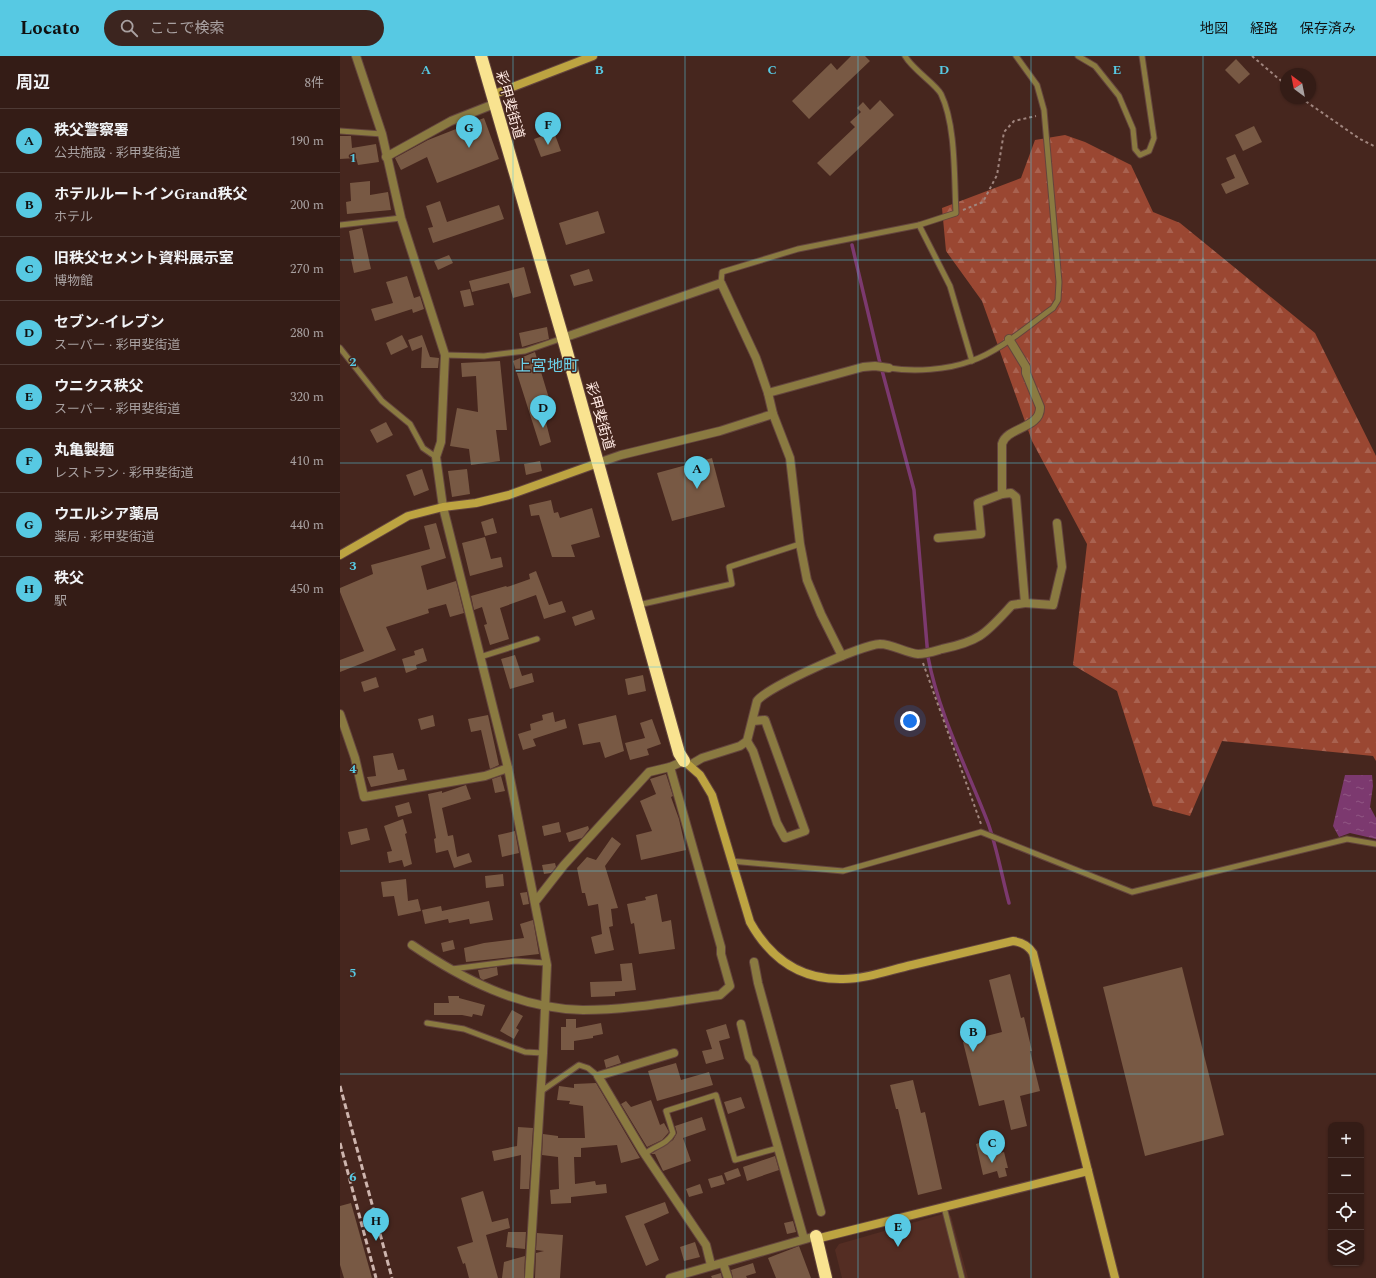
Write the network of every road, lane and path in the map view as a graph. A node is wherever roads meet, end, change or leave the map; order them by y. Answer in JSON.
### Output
{"nodes":[{"id":1,"x":356,"y":56,"type":"edge"},
{"id":2,"x":481,"y":56,"type":"edge"},
{"id":3,"x":593,"y":56,"type":"edge"},
{"id":4,"x":905,"y":56,"type":"edge"},
{"id":5,"x":1016,"y":56,"type":"edge"},
{"id":6,"x":1078,"y":56,"type":"edge"},
{"id":7,"x":1142,"y":56,"type":"edge"},
{"id":8,"x":1252,"y":56,"type":"edge"},
{"id":9,"x":1280,"y":80,"type":"edge"},
{"id":10,"x":493,"y":99,"type":"junction"},
{"id":11,"x":1310,"y":104,"type":"edge"},
{"id":12,"x":1045,"y":127,"type":"junction"},
{"id":13,"x":340,"y":131,"type":"edge"},
{"id":14,"x":382,"y":134,"type":"junction"},
{"id":15,"x":1376,"y":147,"type":"edge"},
{"id":16,"x":386,"y":157,"type":"junction"},
{"id":17,"x":956,"y":213,"type":"junction"},
{"id":18,"x":401,"y":218,"type":"junction"},
{"id":19,"x":340,"y":225,"type":"edge"},
{"id":20,"x":919,"y":225,"type":"junction"},
{"id":21,"x":721,"y":283,"type":"junction"},
{"id":22,"x":563,"y":338,"type":"junction"},
{"id":23,"x":1009,"y":339,"type":"junction"},
{"id":24,"x":340,"y":348,"type":"edge"},
{"id":25,"x":445,"y":355,"type":"junction"},
{"id":26,"x":972,"y":361,"type":"junction"},
{"id":27,"x":889,"y":368,"type":"joint"},
{"id":28,"x":768,"y":394,"type":"junction"},
{"id":29,"x":773,"y":414,"type":"junction"},
{"id":30,"x":436,"y":457,"type":"junction"},
{"id":31,"x":598,"y":463,"type":"junction"},
{"id":32,"x":1002,"y":494,"type":"junction"},
{"id":33,"x":443,"y":507,"type":"junction"},
{"id":34,"x":1057,"y":523,"type":"dead end"},
{"id":35,"x":938,"y":538,"type":"dead end"},
{"id":36,"x":800,"y":544,"type":"junction"},
{"id":37,"x":340,"y":556,"type":"edge"},
{"id":38,"x":1025,"y":603,"type":"junction"},
{"id":39,"x":637,"y":605,"type":"junction"},
{"id":40,"x":537,"y":639,"type":"dead end"},
{"id":41,"x":920,"y":654,"type":"junction"},
{"id":42,"x":842,"y":656,"type":"junction"},
{"id":43,"x":480,"y":657,"type":"junction"},
{"id":44,"x":340,"y":714,"type":"edge"},
{"id":45,"x":753,"y":721,"type":"junction"},
{"id":46,"x":747,"y":741,"type":"junction"},
{"id":47,"x":687,"y":763,"type":"junction"},
{"id":48,"x":670,"y":767,"type":"junction"},
{"id":49,"x":508,"y":768,"type":"junction"},
{"id":50,"x":981,"y":832,"type":"junction"},
{"id":51,"x":1376,"y":844,"type":"edge"},
{"id":52,"x":731,"y":861,"type":"junction"},
{"id":53,"x":535,"y":902,"type":"junction"},
{"id":54,"x":412,"y":945,"type":"dead end"},
{"id":55,"x":754,"y":962,"type":"dead end"},
{"id":56,"x":546,"y":963,"type":"junction"},
{"id":57,"x":449,"y":969,"type":"junction"},
{"id":58,"x":544,"y":1006,"type":"junction"},
{"id":59,"x":427,"y":1023,"type":"dead end"},
{"id":60,"x":742,"y":1024,"type":"dead end"},
{"id":61,"x":543,"y":1053,"type":"junction"},
{"id":62,"x":674,"y":1053,"type":"dead end"},
{"id":63,"x":598,"y":1076,"type":"junction"},
{"id":64,"x":540,"y":1093,"type":"junction"},
{"id":65,"x":778,"y":1148,"type":"junction"},
{"id":66,"x":645,"y":1154,"type":"junction"},
{"id":67,"x":1088,"y":1171,"type":"junction"},
{"id":68,"x":944,"y":1207,"type":"junction"},
{"id":69,"x":821,"y":1212,"type":"dead end"},
{"id":70,"x":812,"y":1238,"type":"junction"},
{"id":71,"x":724,"y":1263,"type":"junction"},
{"id":72,"x":711,"y":1265,"type":"junction"},
{"id":73,"x":529,"y":1278,"type":"edge"},
{"id":74,"x":670,"y":1278,"type":"edge"},
{"id":75,"x":728,"y":1278,"type":"edge"},
{"id":76,"x":826,"y":1278,"type":"edge"},
{"id":77,"x":962,"y":1278,"type":"edge"},
{"id":78,"x":1115,"y":1278,"type":"edge"}],
"edges":[{"from":1,"to":14,"type":"street"},
{"from":2,"to":10,"type":"highway","name":"彩甲斐街道"},
{"from":3,"to":10,"type":"street"},
{"from":4,"to":17,"type":"lane"},
{"from":5,"to":12,"type":"lane"},
{"from":6,"to":7,"type":"lane"},
{"from":8,"to":9,"type":"path"},
{"from":10,"to":16,"type":"street"},
{"from":10,"to":22,"type":"highway","name":"彩甲斐街道"},
{"from":11,"to":15,"type":"path"},
{"from":12,"to":17,"type":"path"},
{"from":12,"to":23,"type":"lane"},
{"from":13,"to":14,"type":"lane"},
{"from":14,"to":16,"type":"street"},
{"from":16,"to":18,"type":"street"},
{"from":17,"to":20,"type":"lane"},
{"from":18,"to":19,"type":"lane"},
{"from":18,"to":25,"type":"street"},
{"from":20,"to":21,"type":"lane"},
{"from":20,"to":26,"type":"lane"},
{"from":21,"to":22,"type":"street"},
{"from":21,"to":28,"type":"street"},
{"from":22,"to":25,"type":"lane"},
{"from":22,"to":31,"type":"highway","name":"彩甲斐街道"},
{"from":23,"to":26,"type":"lane"},
{"from":23,"to":32,"type":"street"},
{"from":24,"to":30,"type":"lane"},
{"from":25,"to":30,"type":"street"},
{"from":26,"to":27,"type":"lane"},
{"from":27,"to":28,"type":"street"},
{"from":28,"to":29,"type":"street"},
{"from":29,"to":31,"type":"street"},
{"from":29,"to":36,"type":"street"},
{"from":30,"to":33,"type":"street"},
{"from":31,"to":33,"type":"street"},
{"from":31,"to":39,"type":"highway","name":"彩甲斐街道"},
{"from":32,"to":35,"type":"street"},
{"from":32,"to":38,"type":"street"},
{"from":33,"to":37,"type":"street"},
{"from":33,"to":43,"type":"street"},
{"from":34,"to":38,"type":"street"},
{"from":36,"to":39,"type":"lane"},
{"from":36,"to":42,"type":"street"},
{"from":38,"to":41,"type":"street"},
{"from":39,"to":47,"type":"highway","name":"彩甲斐街道"},
{"from":40,"to":43,"type":"lane"},
{"from":41,"to":42,"type":"street"},
{"from":41,"to":50,"type":"path"},
{"from":42,"to":45,"type":"street"},
{"from":43,"to":49,"type":"street"},
{"from":44,"to":49,"type":"street"},
{"from":45,"to":46,"type":"street"},
{"from":45,"to":46,"type":"street"},
{"from":46,"to":47,"type":"street"},
{"from":47,"to":48,"type":"street"},
{"from":47,"to":52,"type":"street"},
{"from":48,"to":53,"type":"street"},
{"from":48,"to":58,"type":"street"},
{"from":49,"to":53,"type":"street"},
{"from":50,"to":51,"type":"lane"},
{"from":50,"to":52,"type":"lane"},
{"from":52,"to":67,"type":"street"},
{"from":53,"to":56,"type":"street"},
{"from":54,"to":57,"type":"street"},
{"from":55,"to":69,"type":"street"},
{"from":56,"to":57,"type":"lane"},
{"from":56,"to":58,"type":"street"},
{"from":57,"to":58,"type":"street"},
{"from":58,"to":61,"type":"street"},
{"from":59,"to":61,"type":"lane"},
{"from":60,"to":65,"type":"street"},
{"from":61,"to":64,"type":"street"},
{"from":62,"to":63,"type":"street"},
{"from":63,"to":64,"type":"lane"},
{"from":63,"to":66,"type":"street"},
{"from":64,"to":73,"type":"street"},
{"from":65,"to":66,"type":"lane"},
{"from":65,"to":70,"type":"street"},
{"from":66,"to":72,"type":"street"},
{"from":67,"to":68,"type":"street"},
{"from":67,"to":78,"type":"street"},
{"from":68,"to":70,"type":"street"},
{"from":68,"to":77,"type":"lane"},
{"from":70,"to":71,"type":"street"},
{"from":70,"to":76,"type":"highway"},
{"from":71,"to":72,"type":"street"},
{"from":71,"to":75,"type":"street"},
{"from":72,"to":74,"type":"street"}]}
